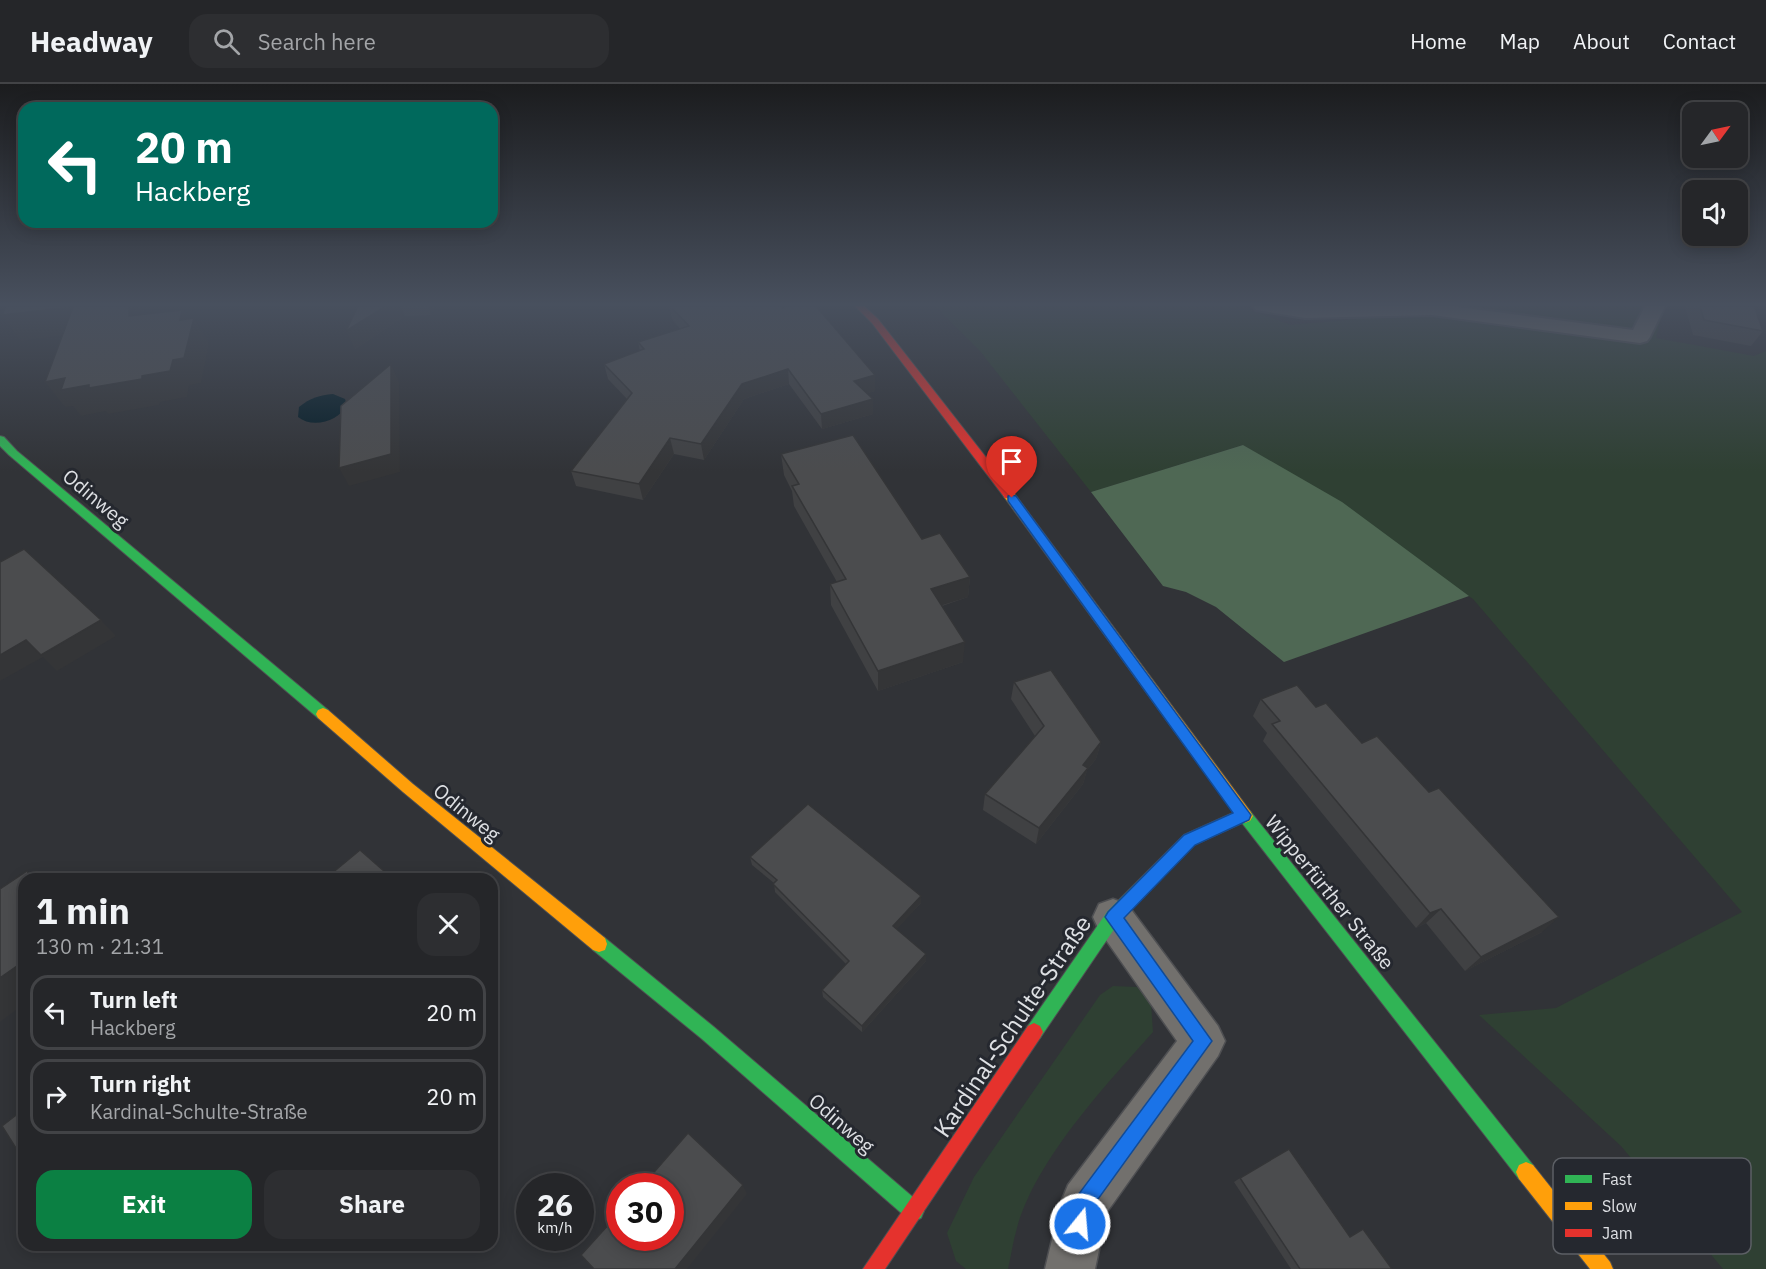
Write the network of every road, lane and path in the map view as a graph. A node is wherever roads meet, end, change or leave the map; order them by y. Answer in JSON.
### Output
{"nodes":[{"id":1,"x":907,"y":361,"type":"edge"},
{"id":2,"x":0,"y":439,"type":"edge"},
{"id":3,"x":1244,"y":815,"type":"junction"},
{"id":4,"x":1113,"y":917,"type":"junction"},
{"id":5,"x":1553,"y":1206,"type":"edge"},
{"id":6,"x":914,"y":1211,"type":"junction"},
{"id":7,"x":1591,"y":1254,"type":"edge"},
{"id":8,"x":873,"y":1269,"type":"edge"},
{"id":9,"x":1070,"y":1269,"type":"edge"},
{"id":10,"x":1603,"y":1269,"type":"edge"}],
"edges":[{"from":1,"to":3,"type":"street","name":"Wipperfürther Straße"},
{"from":2,"to":6,"type":"street","name":"Odinweg"},
{"from":3,"to":4,"type":"street","name":"Kardinal-Schulte-Straße"},
{"from":3,"to":5,"type":"street","name":"Wipperfürther Straße"},
{"from":4,"to":6,"type":"street","name":"Kardinal-Schulte-Straße"},
{"from":4,"to":9,"type":"street"},
{"from":6,"to":8,"type":"street","name":"Kardinal-Schulte-Straße"},
{"from":7,"to":10,"type":"street","name":"Wipperfürther Straße"}]}
